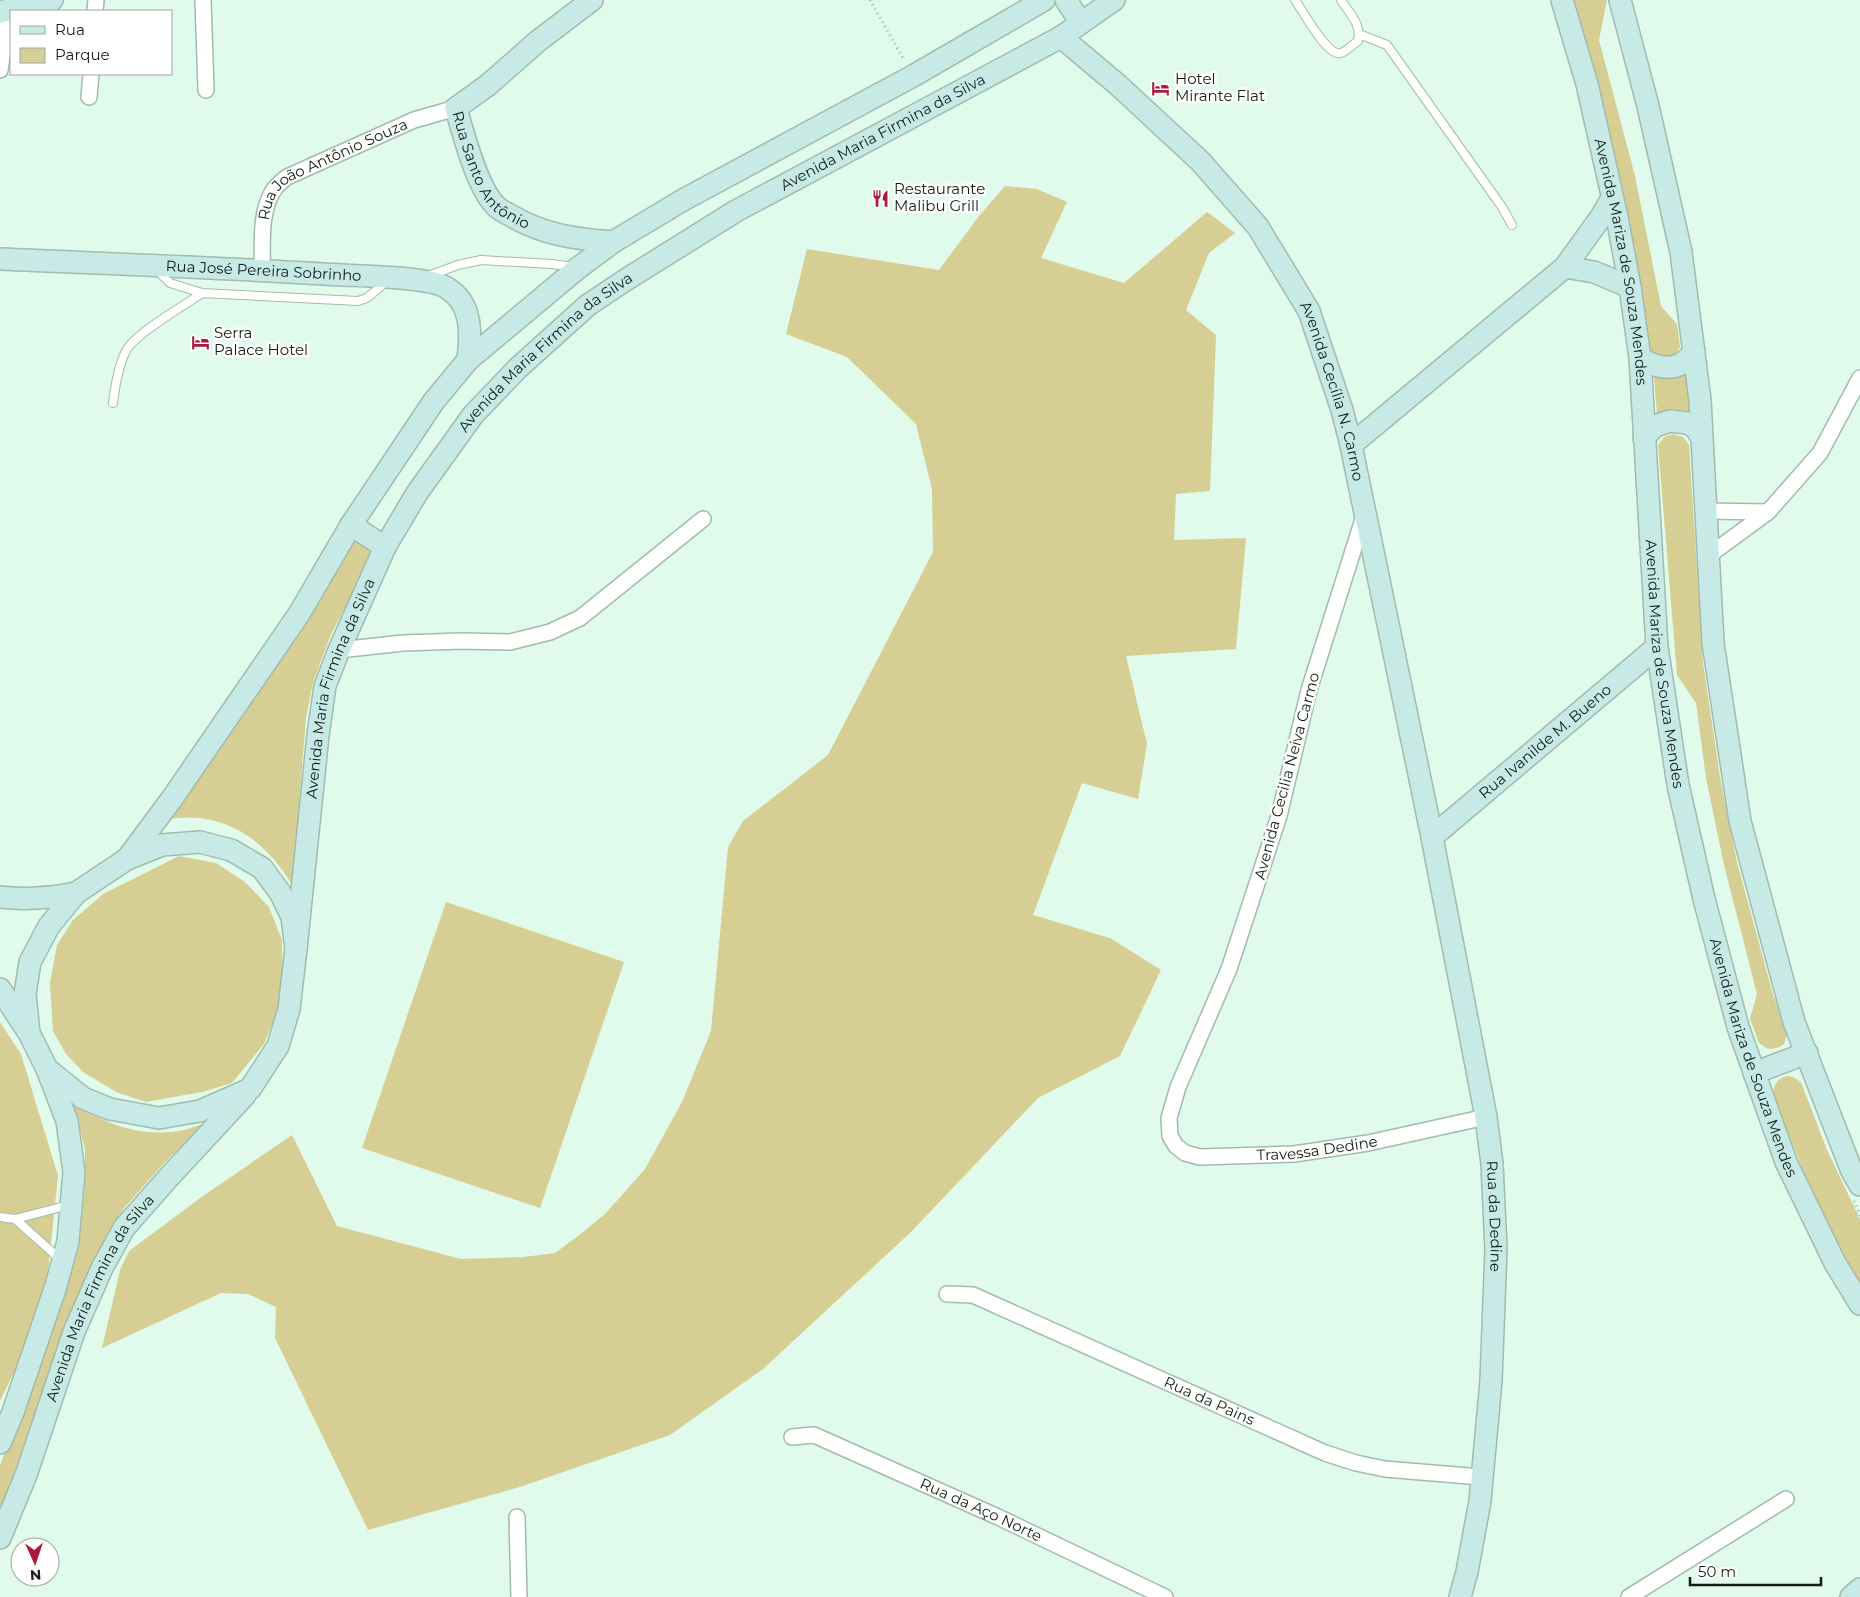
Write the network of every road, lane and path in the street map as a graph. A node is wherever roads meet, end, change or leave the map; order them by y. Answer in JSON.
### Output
{"nodes":[{"id":1,"x":52,"y":0,"type":"edge"},
{"id":2,"x":203,"y":0,"type":"edge"},
{"id":3,"x":870,"y":0,"type":"edge"},
{"id":4,"x":1044,"y":0,"type":"edge"},
{"id":5,"x":1066,"y":0,"type":"edge"},
{"id":6,"x":1114,"y":0,"type":"edge"},
{"id":7,"x":1295,"y":0,"type":"edge"},
{"id":8,"x":1341,"y":0,"type":"edge"},
{"id":9,"x":1562,"y":0,"type":"edge"},
{"id":10,"x":1620,"y":0,"type":"edge"},
{"id":11,"x":590,"y":1,"type":"edge"},
{"id":12,"x":4,"y":11,"type":"edge"},
{"id":13,"x":1081,"y":23,"type":"junction"},
{"id":14,"x":1359,"y":34,"type":"junction"},
{"id":15,"x":1061,"y":37,"type":"junction"},
{"id":16,"x":0,"y":70,"type":"edge"},
{"id":17,"x":91,"y":75,"type":"edge"},
{"id":18,"x":913,"y":76,"type":"junction"},
{"id":19,"x":206,"y":90,"type":"dead end"},
{"id":20,"x":89,"y":97,"type":"dead end"},
{"id":21,"x":456,"y":108,"type":"junction"},
{"id":22,"x":1612,"y":198,"type":"junction"},
{"id":23,"x":1512,"y":225,"type":"dead end"},
{"id":24,"x":613,"y":242,"type":"junction"},
{"id":25,"x":0,"y":259,"type":"edge"},
{"id":26,"x":154,"y":266,"type":"junction"},
{"id":27,"x":1565,"y":267,"type":"junction"},
{"id":28,"x":262,"y":270,"type":"junction"},
{"id":29,"x":571,"y":274,"type":"junction"},
{"id":30,"x":391,"y":278,"type":"junction"},
{"id":31,"x":415,"y":281,"type":"junction"},
{"id":32,"x":1630,"y":287,"type":"junction"},
{"id":33,"x":202,"y":293,"type":"junction"},
{"id":34,"x":588,"y":305,"type":"junction"},
{"id":35,"x":1694,"y":351,"type":"junction"},
{"id":36,"x":1640,"y":358,"type":"junction"},
{"id":37,"x":468,"y":360,"type":"junction"},
{"id":38,"x":1860,"y":378,"type":"edge"},
{"id":39,"x":113,"y":404,"type":"dead end"},
{"id":40,"x":1644,"y":438,"type":"junction"},
{"id":41,"x":1702,"y":438,"type":"junction"},
{"id":42,"x":1351,"y":445,"type":"junction"},
{"id":43,"x":1706,"y":512,"type":"junction"},
{"id":44,"x":1768,"y":512,"type":"junction"},
{"id":45,"x":1365,"y":515,"type":"junction"},
{"id":46,"x":703,"y":519,"type":"dead end"},
{"id":47,"x":350,"y":525,"type":"junction"},
{"id":48,"x":386,"y":547,"type":"junction"},
{"id":49,"x":1708,"y":556,"type":"junction"},
{"id":50,"x":1657,"y":647,"type":"junction"},
{"id":51,"x":339,"y":650,"type":"junction"},
{"id":52,"x":1432,"y":837,"type":"junction"},
{"id":53,"x":127,"y":859,"type":"junction"},
{"id":54,"x":76,"y":893,"type":"junction"},
{"id":55,"x":0,"y":897,"type":"edge"},
{"id":56,"x":296,"y":949,"type":"junction"},
{"id":57,"x":0,"y":989,"type":"edge"},
{"id":58,"x":29,"y":1033,"type":"junction"},
{"id":59,"x":1806,"y":1053,"type":"junction"},
{"id":60,"x":47,"y":1069,"type":"junction"},
{"id":61,"x":1754,"y":1073,"type":"junction"},
{"id":62,"x":250,"y":1089,"type":"junction"},
{"id":63,"x":1486,"y":1117,"type":"junction"},
{"id":64,"x":1169,"y":1118,"type":"joint"},
{"id":65,"x":1860,"y":1185,"type":"edge"},
{"id":66,"x":72,"y":1204,"type":"junction"},
{"id":67,"x":0,"y":1217,"type":"edge"},
{"id":68,"x":15,"y":1219,"type":"junction"},
{"id":69,"x":63,"y":1262,"type":"junction"},
{"id":70,"x":947,"y":1294,"type":"dead end"},
{"id":71,"x":1860,"y":1304,"type":"edge"},
{"id":72,"x":792,"y":1437,"type":"dead end"},
{"id":73,"x":0,"y":1443,"type":"edge"},
{"id":74,"x":1481,"y":1477,"type":"junction"},
{"id":75,"x":1786,"y":1498,"type":"dead end"},
{"id":76,"x":517,"y":1517,"type":"dead end"},
{"id":77,"x":0,"y":1538,"type":"edge"},
{"id":78,"x":1860,"y":1589,"type":"edge"},
{"id":79,"x":519,"y":1597,"type":"edge"},
{"id":80,"x":1165,"y":1597,"type":"edge"},
{"id":81,"x":1460,"y":1597,"type":"edge"},
{"id":82,"x":1629,"y":1597,"type":"edge"},
{"id":83,"x":1851,"y":1597,"type":"edge"}],
"edges":[{"from":1,"to":12,"type":"main road"},
{"from":2,"to":19,"type":"street"},
{"from":3,"to":18,"type":"path"},
{"from":4,"to":18,"type":"main road"},
{"from":5,"to":13,"type":"main road"},
{"from":6,"to":13,"type":"main road","name":"Avenida Maria Firmina da Silva"},
{"from":7,"to":14,"type":"lane"},
{"from":8,"to":14,"type":"lane"},
{"from":9,"to":22,"type":"main road","name":"Avenida Mariza de Souza Mendes"},
{"from":10,"to":35,"type":"main road"},
{"from":11,"to":21,"type":"main road","name":"Rua Santo Antônio"},
{"from":12,"to":16,"type":"street"},
{"from":13,"to":15,"type":"main road","name":"Avenida Maria Firmina da Silva"},
{"from":14,"to":23,"type":"lane"},
{"from":15,"to":34,"type":"main road","name":"Avenida Maria Firmina da Silva"},
{"from":15,"to":42,"type":"main road","name":"Avenida Cecília N. Carmo"},
{"from":17,"to":20,"type":"street"},
{"from":18,"to":24,"type":"main road"},
{"from":21,"to":24,"type":"main road","name":"Rua Santo Antônio"},
{"from":21,"to":28,"type":"street","name":"Rua João Antônio Souza"},
{"from":22,"to":27,"type":"main road"},
{"from":22,"to":32,"type":"main road","name":"Avenida Mariza de Souza Mendes"},
{"from":24,"to":29,"type":"main road"},
{"from":25,"to":26,"type":"main road","name":"Rua José Pereira Sobrinho"},
{"from":26,"to":28,"type":"main road","name":"Rua José Pereira Sobrinho"},
{"from":26,"to":33,"type":"lane"},
{"from":27,"to":32,"type":"main road"},
{"from":27,"to":42,"type":"main road"},
{"from":28,"to":30,"type":"main road","name":"Rua José Pereira Sobrinho"},
{"from":29,"to":31,"type":"lane"},
{"from":29,"to":34,"type":"main road"},
{"from":29,"to":37,"type":"main road"},
{"from":30,"to":31,"type":"main road","name":"Rua José Pereira Sobrinho"},
{"from":30,"to":33,"type":"lane"},
{"from":31,"to":37,"type":"main road","name":"Rua José Pereira Sobrinho"},
{"from":32,"to":36,"type":"main road","name":"Avenida Mariza de Souza Mendes"},
{"from":33,"to":39,"type":"lane"},
{"from":34,"to":48,"type":"main road","name":"Avenida Maria Firmina da Silva"},
{"from":35,"to":36,"type":"main road"},
{"from":35,"to":41,"type":"main road"},
{"from":36,"to":40,"type":"main road","name":"Avenida Mariza de Souza Mendes"},
{"from":37,"to":47,"type":"main road"},
{"from":38,"to":44,"type":"street"},
{"from":40,"to":41,"type":"main road"},
{"from":40,"to":50,"type":"main road","name":"Avenida Mariza de Souza Mendes"},
{"from":41,"to":43,"type":"main road"},
{"from":42,"to":45,"type":"main road","name":"Avenida Cecília N. Carmo"},
{"from":43,"to":44,"type":"street"},
{"from":43,"to":49,"type":"main road"},
{"from":44,"to":49,"type":"street"},
{"from":45,"to":52,"type":"main road","name":"Avenida Cecília N. Carmo"},
{"from":45,"to":64,"type":"street","name":"Avenida Cecilia Neiva Carmo"},
{"from":46,"to":51,"type":"street"},
{"from":47,"to":48,"type":"main road"},
{"from":47,"to":53,"type":"main road"},
{"from":48,"to":51,"type":"main road","name":"Avenida Maria Firmina da Silva"},
{"from":49,"to":59,"type":"main road"},
{"from":50,"to":52,"type":"main road","name":"Rua Ivanilde M. Bueno"},
{"from":50,"to":61,"type":"main road","name":"Avenida Mariza de Souza Mendes"},
{"from":51,"to":56,"type":"main road","name":"Avenida Maria Firmina da Silva"},
{"from":52,"to":63,"type":"main road","name":"Rua da Dedine"},
{"from":53,"to":54,"type":"main road"},
{"from":53,"to":56,"type":"main road"},
{"from":54,"to":55,"type":"main road"},
{"from":54,"to":58,"type":"main road"},
{"from":56,"to":62,"type":"main road","name":"Avenida Maria Firmina da Silva"},
{"from":57,"to":58,"type":"main road"},
{"from":58,"to":60,"type":"main road"},
{"from":59,"to":61,"type":"main road"},
{"from":59,"to":65,"type":"main road"},
{"from":60,"to":62,"type":"main road"},
{"from":60,"to":66,"type":"main road"},
{"from":61,"to":71,"type":"main road","name":"Avenida Mariza de Souza Mendes"},
{"from":62,"to":77,"type":"main road","name":"Avenida Maria Firmina da Silva"},
{"from":63,"to":64,"type":"street","name":"Travessa Dedine"},
{"from":63,"to":74,"type":"main road","name":"Rua da Dedine"},
{"from":66,"to":68,"type":"lane"},
{"from":66,"to":69,"type":"main road"},
{"from":67,"to":68,"type":"lane"},
{"from":68,"to":69,"type":"lane"},
{"from":69,"to":73,"type":"main road"},
{"from":70,"to":74,"type":"street","name":"Rua da Pains"},
{"from":72,"to":80,"type":"street","name":"Rua da Aço Norte"},
{"from":74,"to":81,"type":"main road","name":"Rua da Dedine"},
{"from":75,"to":82,"type":"street"},
{"from":76,"to":79,"type":"street"},
{"from":78,"to":83,"type":"main road"}]}
